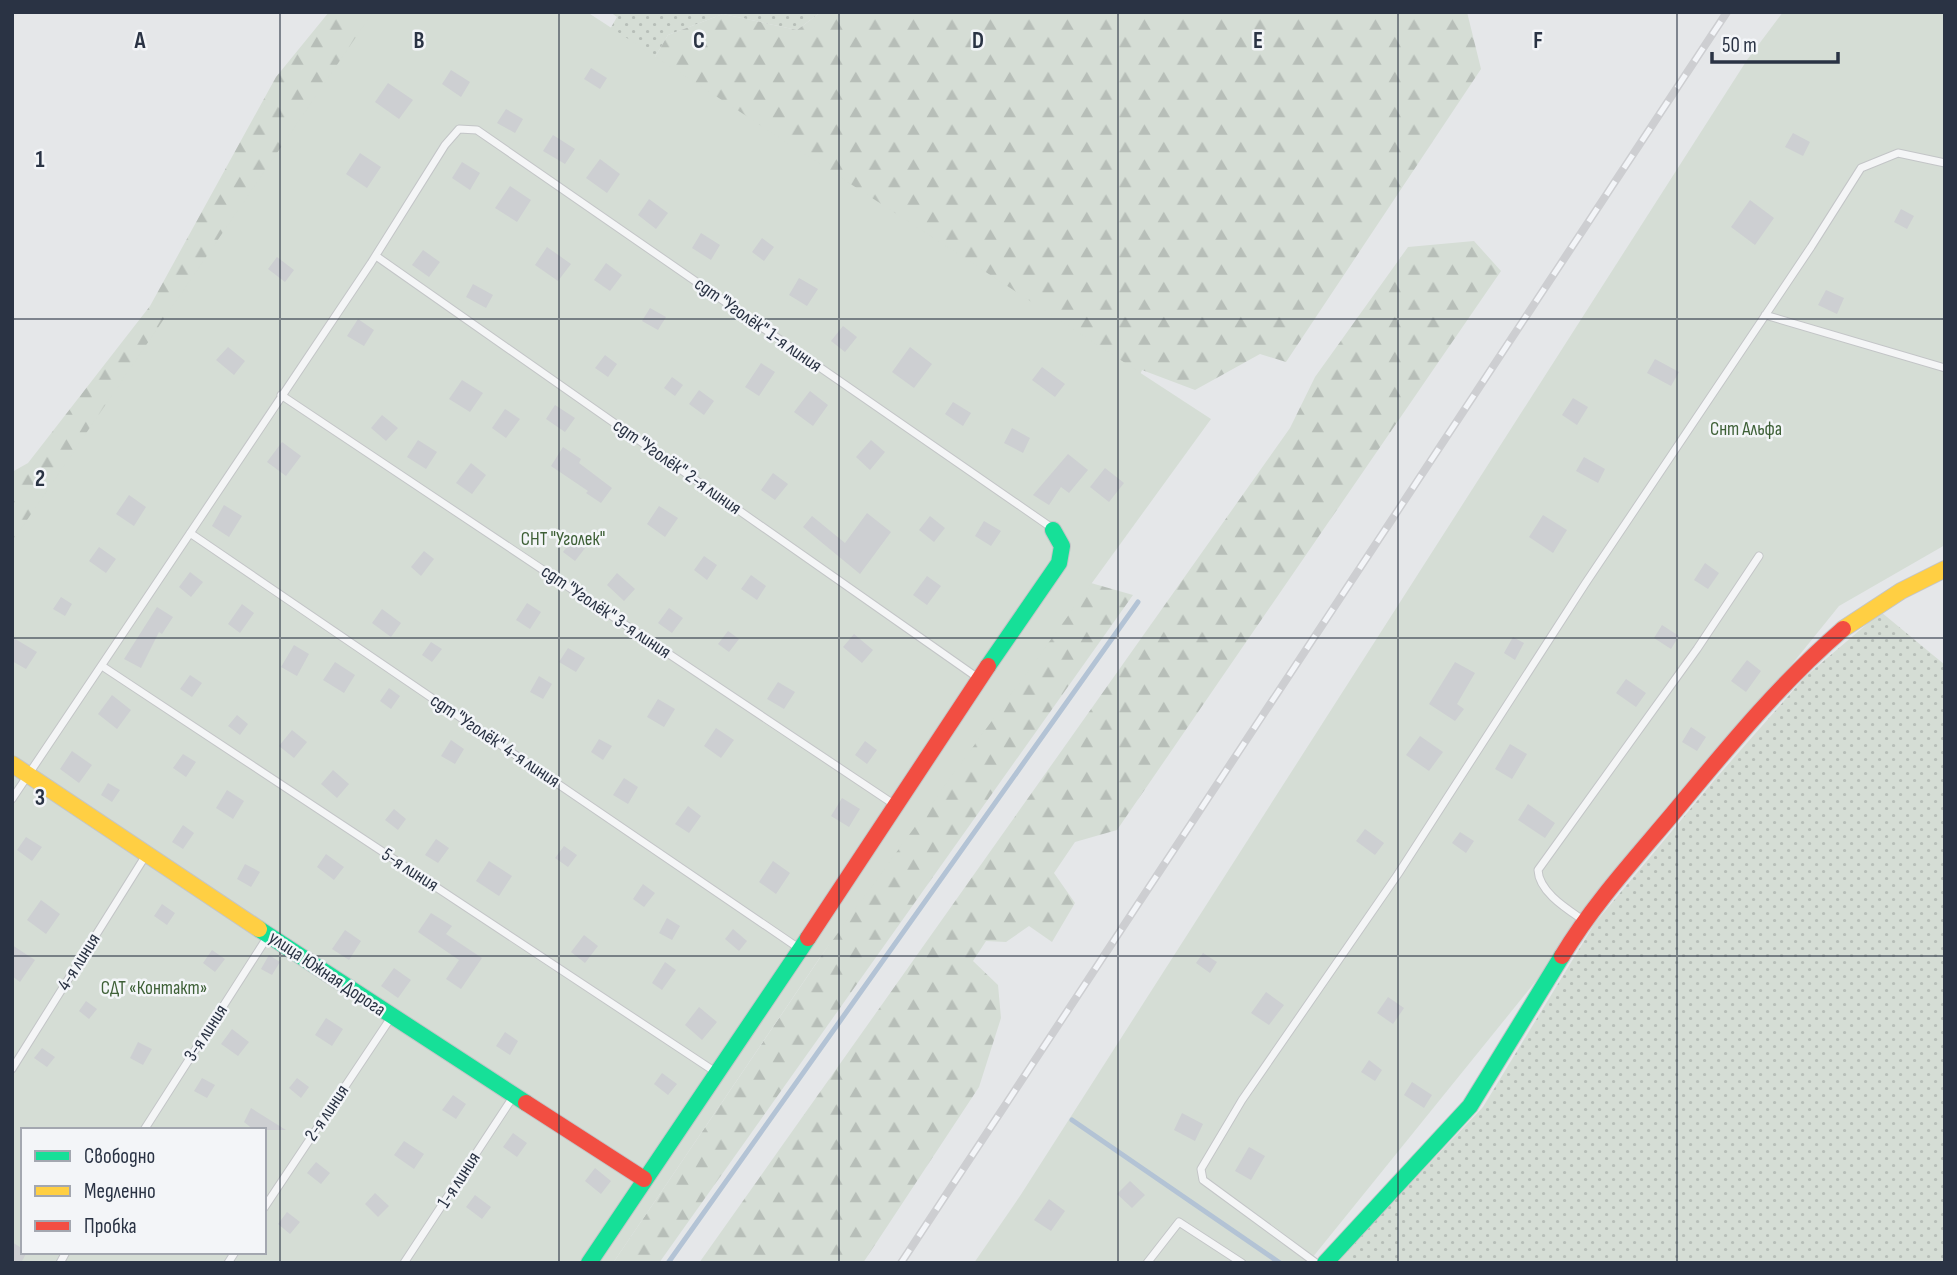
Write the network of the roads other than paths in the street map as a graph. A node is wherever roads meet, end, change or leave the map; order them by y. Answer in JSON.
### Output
{"nodes":[{"id":1,"x":1945,"y":163,"type":"edge"},
{"id":2,"x":376,"y":256,"type":"junction"},
{"id":3,"x":1765,"y":315,"type":"junction"},
{"id":4,"x":1945,"y":368,"type":"edge"},
{"id":5,"x":281,"y":395,"type":"junction"},
{"id":6,"x":1054,"y":530,"type":"joint"},
{"id":7,"x":190,"y":533,"type":"junction"},
{"id":8,"x":1759,"y":556,"type":"dead end"},
{"id":9,"x":1945,"y":569,"type":"edge"},
{"id":10,"x":102,"y":666,"type":"junction"},
{"id":11,"x":978,"y":678,"type":"junction"},
{"id":12,"x":12,"y":764,"type":"edge"},
{"id":13,"x":28,"y":775,"type":"junction"},
{"id":14,"x":12,"y":799,"type":"edge"},
{"id":15,"x":895,"y":805,"type":"junction"},
{"id":16,"x":146,"y":854,"type":"junction"},
{"id":17,"x":1583,"y":920,"type":"junction"},
{"id":18,"x":268,"y":935,"type":"junction"},
{"id":19,"x":800,"y":949,"type":"junction"},
{"id":20,"x":391,"y":1017,"type":"junction"},
{"id":21,"x":12,"y":1069,"type":"edge"},
{"id":22,"x":718,"y":1073,"type":"junction"},
{"id":23,"x":513,"y":1097,"type":"junction"},
{"id":24,"x":146,"y":1128,"type":"edge"},
{"id":25,"x":644,"y":1179,"type":"junction"},
{"id":26,"x":266,"y":1205,"type":"edge"},
{"id":27,"x":404,"y":1263,"type":"edge"},
{"id":28,"x":589,"y":1263,"type":"edge"},
{"id":29,"x":1147,"y":1263,"type":"edge"},
{"id":30,"x":1242,"y":1263,"type":"edge"},
{"id":31,"x":1316,"y":1263,"type":"edge"},
{"id":32,"x":1325,"y":1263,"type":"edge"}],
"edges":[{"from":1,"to":3,"type":"lane"},
{"from":2,"to":5,"type":"lane"},
{"from":2,"to":6,"type":"lane","name":"сдт \"Уголёк\" 1-я линия"},
{"from":2,"to":11,"type":"lane","name":"сдт \"Уголёк\" 2-я линия"},
{"from":3,"to":4,"type":"lane"},
{"from":3,"to":31,"type":"lane"},
{"from":5,"to":7,"type":"lane"},
{"from":5,"to":15,"type":"lane","name":"сдт \"Уголёк\" 3-я линия"},
{"from":6,"to":11,"type":"street"},
{"from":7,"to":10,"type":"lane"},
{"from":7,"to":19,"type":"lane","name":"сдт \"Уголёк\" 4-я линия"},
{"from":8,"to":17,"type":"lane"},
{"from":9,"to":17,"type":"street"},
{"from":10,"to":13,"type":"lane"},
{"from":10,"to":22,"type":"lane","name":"5-я линия"},
{"from":11,"to":15,"type":"street"},
{"from":12,"to":13,"type":"street","name":"улица Южная Дорога"},
{"from":13,"to":14,"type":"lane"},
{"from":13,"to":16,"type":"street","name":"улица Южная Дорога"},
{"from":15,"to":19,"type":"street"},
{"from":16,"to":18,"type":"street","name":"улица Южная Дорога"},
{"from":16,"to":21,"type":"lane","name":"4-я линия"},
{"from":17,"to":32,"type":"street"},
{"from":18,"to":20,"type":"street","name":"улица Южная Дорога"},
{"from":18,"to":24,"type":"lane","name":"3-я линия"},
{"from":19,"to":22,"type":"street"},
{"from":20,"to":23,"type":"street","name":"улица Южная Дорога"},
{"from":20,"to":26,"type":"lane","name":"2-я линия"},
{"from":22,"to":25,"type":"street"},
{"from":23,"to":25,"type":"street","name":"улица Южная Дорога"},
{"from":23,"to":27,"type":"lane","name":"1-я линия"},
{"from":25,"to":28,"type":"street"},
{"from":29,"to":30,"type":"lane"}]}
